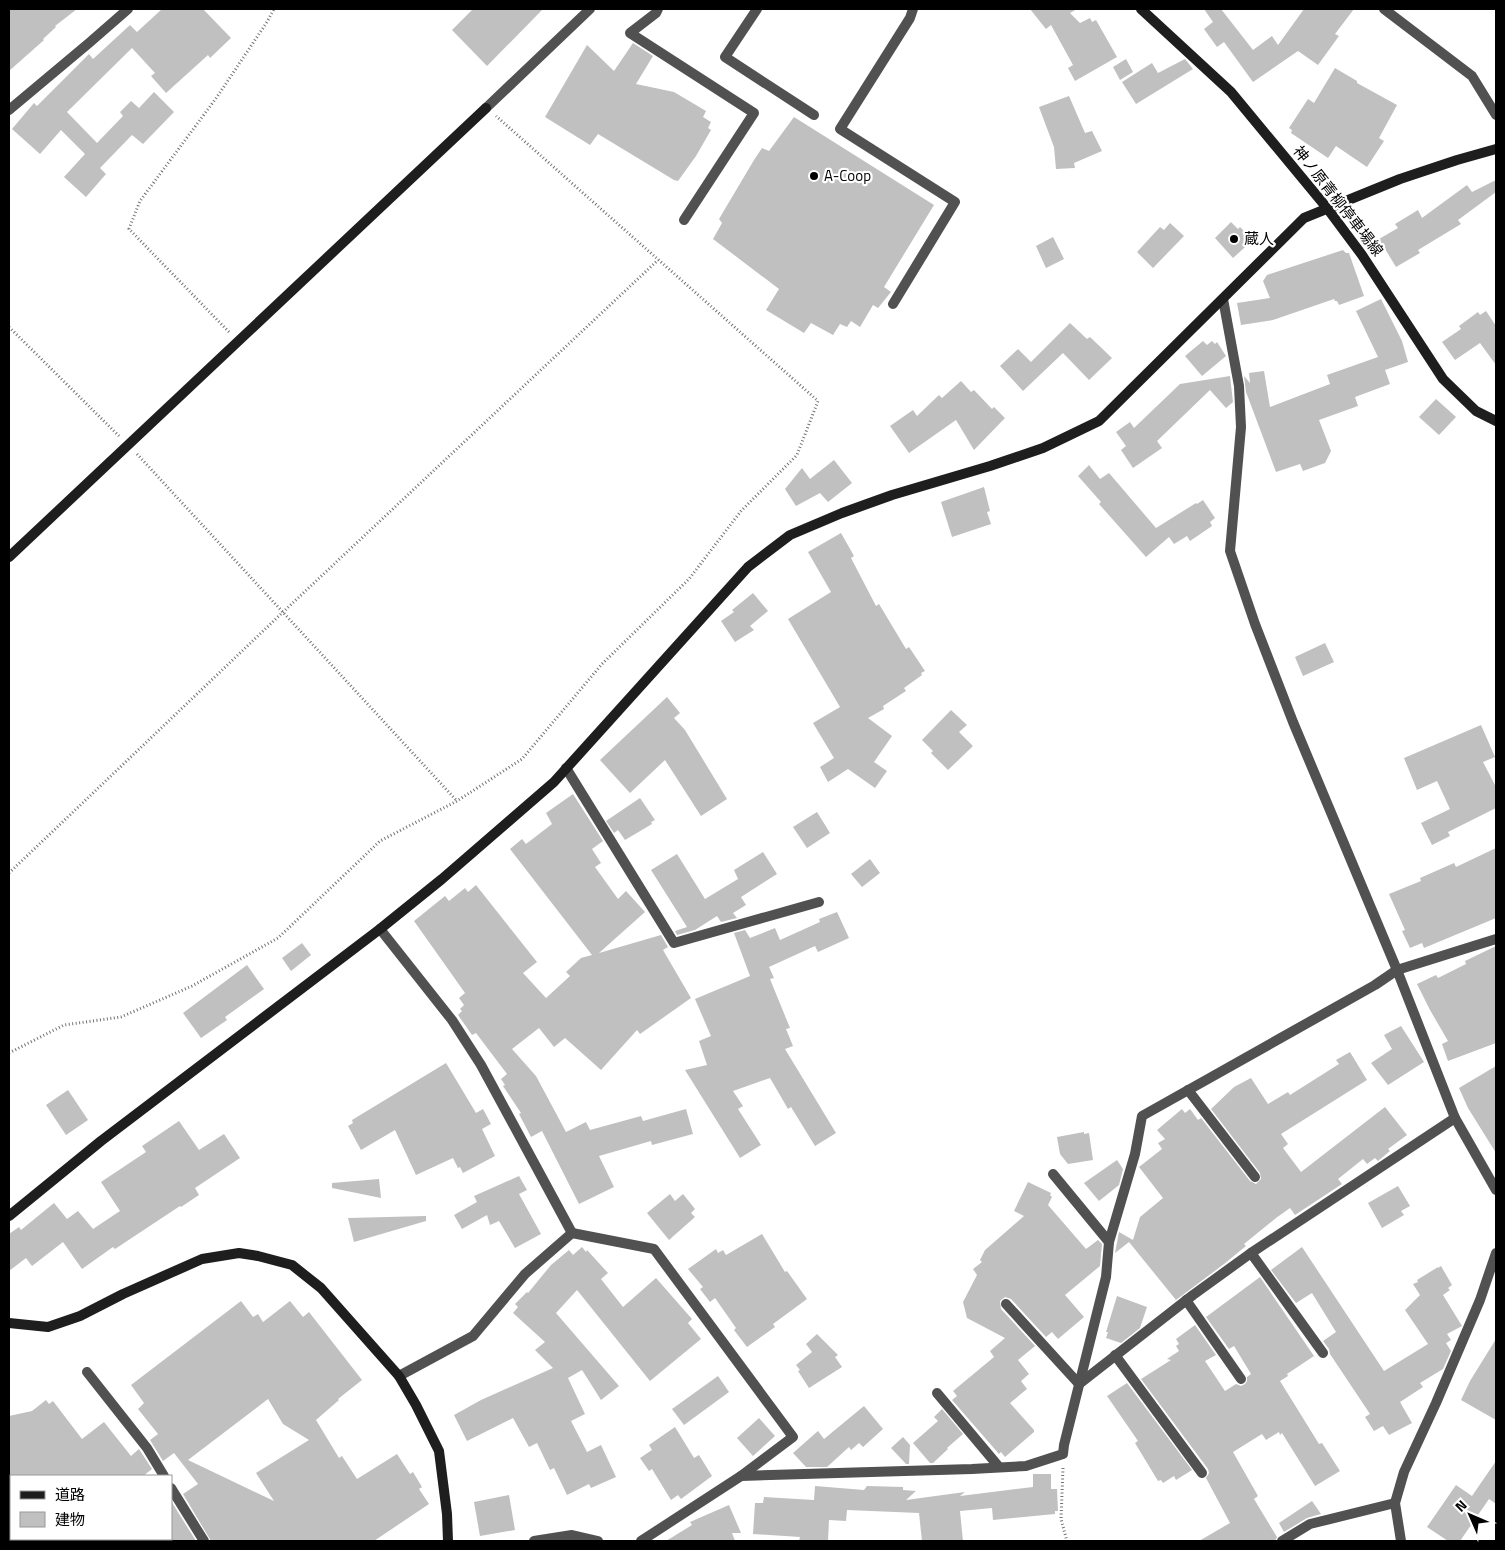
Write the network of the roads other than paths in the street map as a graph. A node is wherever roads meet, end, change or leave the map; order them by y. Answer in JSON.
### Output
{"nodes":[{"id":1,"x":128,"y":9,"type":"edge"},
{"id":2,"x":590,"y":9,"type":"edge"},
{"id":3,"x":658,"y":9,"type":"edge"},
{"id":4,"x":757,"y":9,"type":"edge"},
{"id":5,"x":913,"y":9,"type":"edge"},
{"id":6,"x":1141,"y":9,"type":"edge"},
{"id":7,"x":1384,"y":9,"type":"edge"},
{"id":8,"x":9,"y":110,"type":"edge"},
{"id":9,"x":814,"y":115,"type":"dead end"},
{"id":10,"x":1496,"y":116,"type":"edge"},
{"id":11,"x":1496,"y":149,"type":"edge"},
{"id":12,"x":1327,"y":208,"type":"junction"},
{"id":13,"x":684,"y":220,"type":"dead end"},
{"id":14,"x":1223,"y":299,"type":"junction"},
{"id":15,"x":893,"y":304,"type":"dead end"},
{"id":16,"x":1496,"y":421,"type":"edge"},
{"id":17,"x":9,"y":557,"type":"edge"},
{"id":18,"x":566,"y":768,"type":"junction"},
{"id":19,"x":820,"y":902,"type":"dead end"},
{"id":20,"x":380,"y":929,"type":"junction"},
{"id":21,"x":1496,"y":939,"type":"edge"},
{"id":22,"x":1397,"y":970,"type":"junction"},
{"id":23,"x":1188,"y":1090,"type":"junction"},
{"id":24,"x":1455,"y":1118,"type":"junction"},
{"id":25,"x":1053,"y":1174,"type":"dead end"},
{"id":26,"x":1255,"y":1177,"type":"dead end"},
{"id":27,"x":1496,"y":1190,"type":"edge"},
{"id":28,"x":9,"y":1216,"type":"edge"},
{"id":29,"x":572,"y":1233,"type":"junction"},
{"id":30,"x":1109,"y":1242,"type":"junction"},
{"id":31,"x":1252,"y":1253,"type":"junction"},
{"id":32,"x":1496,"y":1253,"type":"edge"},
{"id":33,"x":1186,"y":1300,"type":"junction"},
{"id":34,"x":1006,"y":1304,"type":"dead end"},
{"id":35,"x":9,"y":1323,"type":"edge"},
{"id":36,"x":1323,"y":1353,"type":"dead end"},
{"id":37,"x":1116,"y":1355,"type":"junction"},
{"id":38,"x":87,"y":1372,"type":"dead end"},
{"id":39,"x":399,"y":1376,"type":"junction"},
{"id":40,"x":1241,"y":1379,"type":"dead end"},
{"id":41,"x":1079,"y":1384,"type":"junction"},
{"id":42,"x":937,"y":1393,"type":"dead end"},
{"id":43,"x":999,"y":1467,"type":"junction"},
{"id":44,"x":1202,"y":1473,"type":"dead end"},
{"id":45,"x":163,"y":1475,"type":"edge"},
{"id":46,"x":742,"y":1476,"type":"junction"},
{"id":47,"x":172,"y":1490,"type":"edge"},
{"id":48,"x":1395,"y":1503,"type":"junction"},
{"id":49,"x":204,"y":1541,"type":"edge"},
{"id":50,"x":448,"y":1541,"type":"edge"},
{"id":51,"x":534,"y":1541,"type":"edge"},
{"id":52,"x":598,"y":1541,"type":"edge"},
{"id":53,"x":641,"y":1541,"type":"edge"},
{"id":54,"x":1282,"y":1541,"type":"edge"},
{"id":55,"x":1401,"y":1541,"type":"edge"}],
"edges":[{"from":1,"to":8,"type":"street"},
{"from":2,"to":17,"type":"street"},
{"from":3,"to":13,"type":"street"},
{"from":4,"to":9,"type":"street"},
{"from":5,"to":15,"type":"street"},
{"from":6,"to":12,"type":"street","name":"神ノ原青柳停車場線"},
{"from":7,"to":10,"type":"street"},
{"from":11,"to":12,"type":"street"},
{"from":12,"to":14,"type":"street"},
{"from":12,"to":16,"type":"street","name":"神ノ原青柳停車場線"},
{"from":14,"to":18,"type":"street"},
{"from":14,"to":22,"type":"street"},
{"from":18,"to":19,"type":"street"},
{"from":18,"to":20,"type":"street"},
{"from":20,"to":28,"type":"street"},
{"from":20,"to":29,"type":"street"},
{"from":21,"to":22,"type":"street"},
{"from":22,"to":23,"type":"street"},
{"from":22,"to":24,"type":"street"},
{"from":23,"to":26,"type":"street"},
{"from":23,"to":30,"type":"street"},
{"from":24,"to":27,"type":"street"},
{"from":24,"to":31,"type":"street"},
{"from":25,"to":30,"type":"street"},
{"from":29,"to":39,"type":"street"},
{"from":29,"to":46,"type":"street"},
{"from":30,"to":41,"type":"street"},
{"from":31,"to":33,"type":"street"},
{"from":31,"to":36,"type":"street"},
{"from":32,"to":48,"type":"street"},
{"from":33,"to":37,"type":"street"},
{"from":33,"to":40,"type":"street"},
{"from":34,"to":41,"type":"street"},
{"from":35,"to":39,"type":"street"},
{"from":37,"to":41,"type":"street"},
{"from":37,"to":44,"type":"street"},
{"from":38,"to":45,"type":"street"},
{"from":39,"to":50,"type":"street"},
{"from":41,"to":43,"type":"street"},
{"from":42,"to":43,"type":"street"},
{"from":43,"to":46,"type":"street"},
{"from":46,"to":53,"type":"street"},
{"from":47,"to":49,"type":"street"},
{"from":48,"to":54,"type":"street"},
{"from":48,"to":55,"type":"street"},
{"from":51,"to":52,"type":"street"}]}
